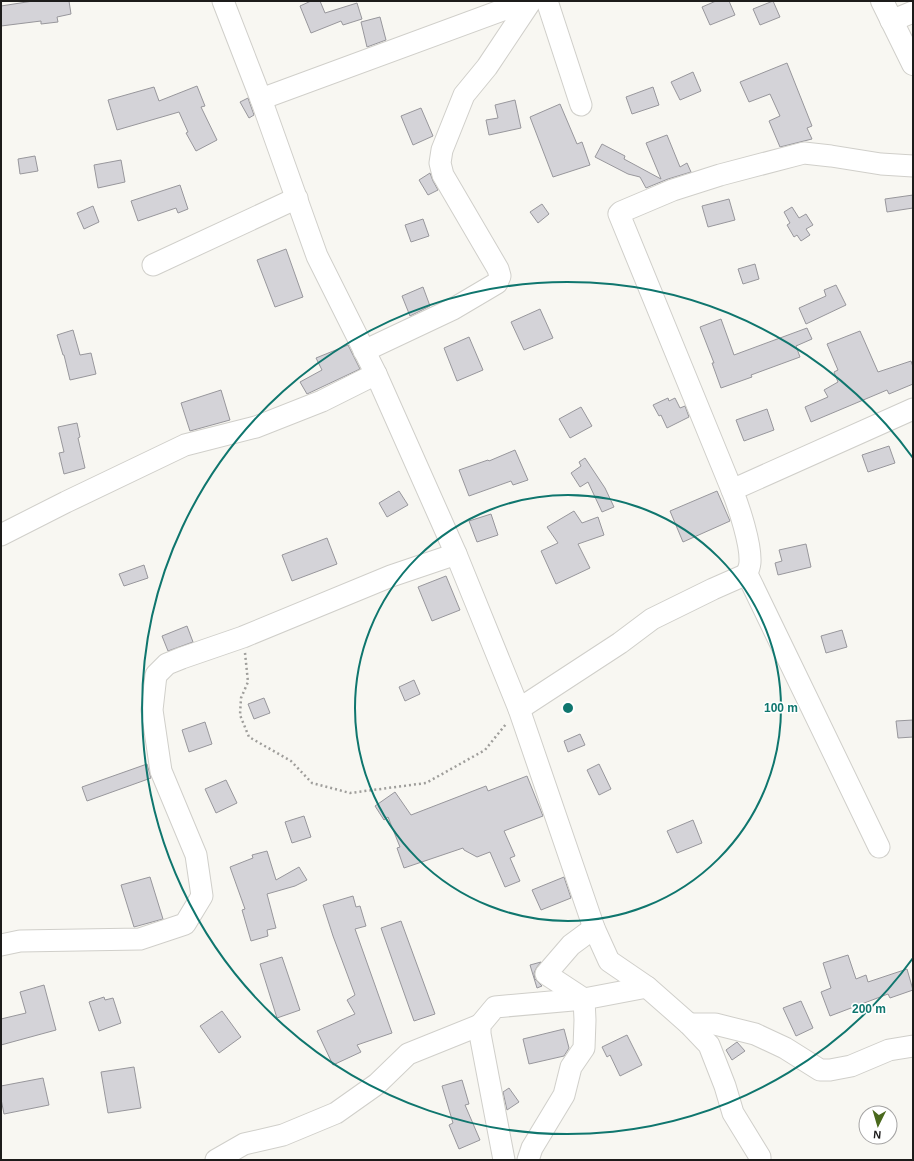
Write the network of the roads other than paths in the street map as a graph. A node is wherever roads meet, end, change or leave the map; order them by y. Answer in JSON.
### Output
{"nodes":[{"id":1,"x":222,"y":1,"type":"edge"},
{"id":2,"x":527,"y":1,"type":"edge"},
{"id":3,"x":531,"y":1,"type":"edge"},
{"id":4,"x":547,"y":1,"type":"edge"},
{"id":5,"x":882,"y":1,"type":"edge"},
{"id":6,"x":913,"y":12,"type":"edge"},
{"id":7,"x":891,"y":21,"type":"junction"},
{"id":8,"x":913,"y":64,"type":"edge"},
{"id":9,"x":261,"y":99,"type":"junction"},
{"id":10,"x":581,"y":105,"type":"dead end"},
{"id":11,"x":913,"y":166,"type":"edge"},
{"id":12,"x":297,"y":198,"type":"junction"},
{"id":13,"x":153,"y":265,"type":"dead end"},
{"id":14,"x":364,"y":351,"type":"junction"},
{"id":15,"x":376,"y":374,"type":"junction"},
{"id":16,"x":913,"y":409,"type":"edge"},
{"id":17,"x":732,"y":490,"type":"junction"},
{"id":18,"x":1,"y":535,"type":"edge"},
{"id":19,"x":456,"y":554,"type":"junction"},
{"id":20,"x":747,"y":574,"type":"junction"},
{"id":21,"x":519,"y":709,"type":"junction"},
{"id":22,"x":879,"y":847,"type":"dead end"},
{"id":23,"x":594,"y":928,"type":"junction"},
{"id":24,"x":1,"y":945,"type":"edge"},
{"id":25,"x":647,"y":987,"type":"junction"},
{"id":26,"x":584,"y":999,"type":"junction"},
{"id":27,"x":480,"y":1024,"type":"junction"},
{"id":28,"x":689,"y":1024,"type":"junction"},
{"id":29,"x":913,"y":1046,"type":"edge"},
{"id":30,"x":216,"y":1160,"type":"edge"},
{"id":31,"x":504,"y":1160,"type":"edge"},
{"id":32,"x":528,"y":1160,"type":"edge"},
{"id":33,"x":760,"y":1160,"type":"edge"}],
"edges":[{"from":1,"to":9,"type":"street"},
{"from":2,"to":9,"type":"street"},
{"from":3,"to":14,"type":"street"},
{"from":4,"to":10,"type":"street"},
{"from":5,"to":7,"type":"main road"},
{"from":6,"to":7,"type":"street"},
{"from":7,"to":8,"type":"main road"},
{"from":9,"to":12,"type":"street"},
{"from":11,"to":17,"type":"street"},
{"from":12,"to":13,"type":"street"},
{"from":12,"to":14,"type":"street"},
{"from":14,"to":15,"type":"street"},
{"from":15,"to":18,"type":"street"},
{"from":15,"to":19,"type":"street"},
{"from":16,"to":17,"type":"street"},
{"from":17,"to":20,"type":"street"},
{"from":19,"to":21,"type":"street"},
{"from":19,"to":24,"type":"street"},
{"from":20,"to":21,"type":"street"},
{"from":20,"to":22,"type":"street"},
{"from":21,"to":23,"type":"street"},
{"from":23,"to":25,"type":"street"},
{"from":23,"to":26,"type":"street"},
{"from":25,"to":26,"type":"street"},
{"from":25,"to":28,"type":"street"},
{"from":26,"to":27,"type":"street"},
{"from":26,"to":32,"type":"street"},
{"from":27,"to":30,"type":"street"},
{"from":27,"to":31,"type":"street"},
{"from":28,"to":29,"type":"street"},
{"from":28,"to":33,"type":"street"}]}
